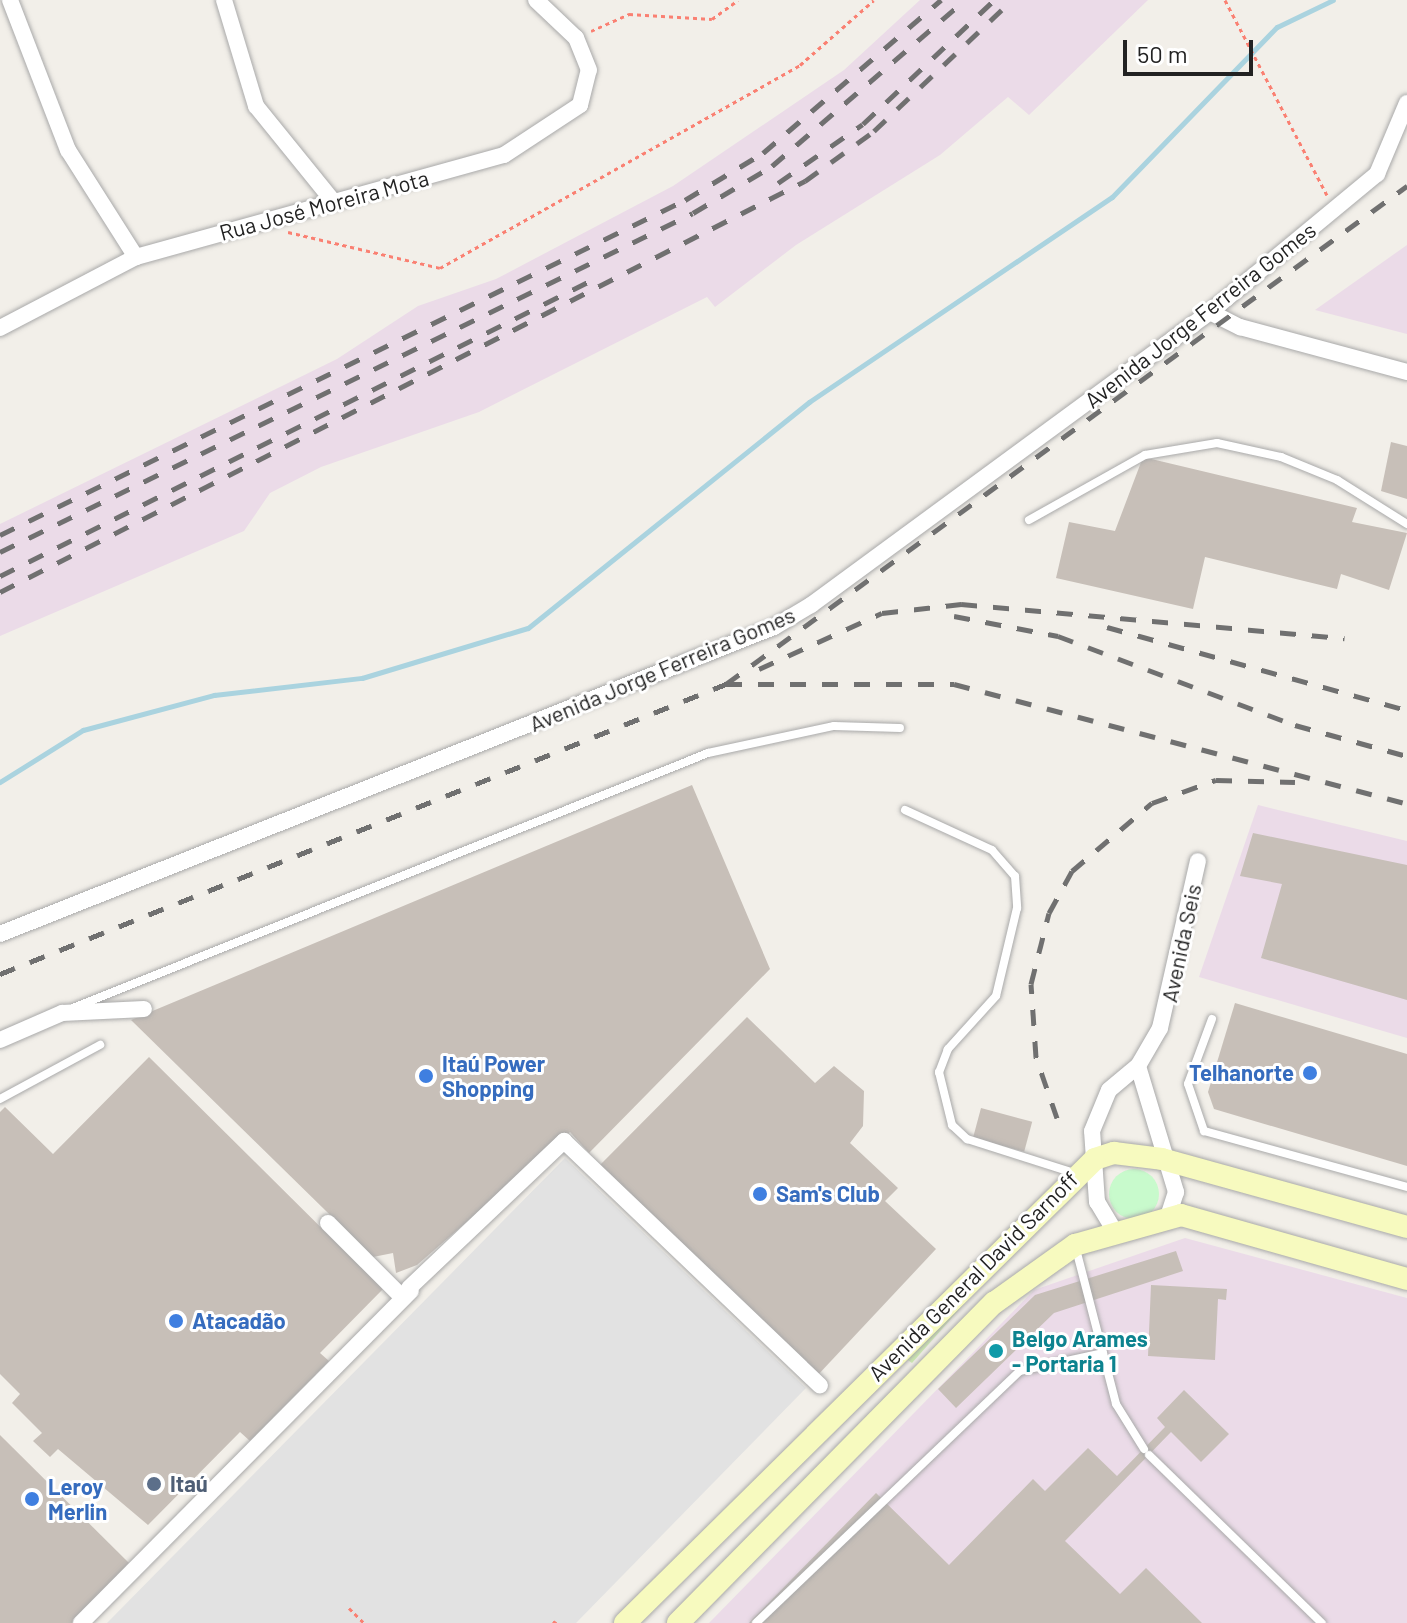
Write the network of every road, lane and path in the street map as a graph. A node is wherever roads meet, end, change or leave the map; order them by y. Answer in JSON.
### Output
{"nodes":[{"id":1,"x":10,"y":0,"type":"edge"},
{"id":2,"x":224,"y":0,"type":"edge"},
{"id":3,"x":536,"y":0,"type":"edge"},
{"id":4,"x":738,"y":0,"type":"edge"},
{"id":5,"x":874,"y":0,"type":"edge"},
{"id":6,"x":1225,"y":0,"type":"edge"},
{"id":7,"x":576,"y":38,"type":"junction"},
{"id":8,"x":1407,"y":103,"type":"edge"},
{"id":9,"x":332,"y":200,"type":"junction"},
{"id":10,"x":1334,"y":208,"type":"junction"},
{"id":11,"x":254,"y":223,"type":"junction"},
{"id":12,"x":136,"y":257,"type":"junction"},
{"id":13,"x":1210,"y":312,"type":"junction"},
{"id":14,"x":0,"y":328,"type":"edge"},
{"id":15,"x":1407,"y":372,"type":"edge"},
{"id":16,"x":1029,"y":520,"type":"dead end"},
{"id":17,"x":1407,"y":524,"type":"edge"},
{"id":18,"x":900,"y":728,"type":"dead end"},
{"id":19,"x":905,"y":810,"type":"dead end"},
{"id":20,"x":1198,"y":861,"type":"dead end"},
{"id":21,"x":0,"y":934,"type":"edge"},
{"id":22,"x":144,"y":1009,"type":"dead end"},
{"id":23,"x":62,"y":1013,"type":"junction"},
{"id":24,"x":1212,"y":1019,"type":"dead end"},
{"id":25,"x":0,"y":1040,"type":"edge"},
{"id":26,"x":100,"y":1045,"type":"dead end"},
{"id":27,"x":1138,"y":1066,"type":"junction"},
{"id":28,"x":0,"y":1099,"type":"edge"},
{"id":29,"x":1095,"y":1159,"type":"junction"},
{"id":30,"x":1162,"y":1159,"type":"junction"},
{"id":31,"x":1074,"y":1173,"type":"junction"},
{"id":32,"x":1407,"y":1187,"type":"edge"},
{"id":33,"x":1168,"y":1216,"type":"junction"},
{"id":34,"x":328,"y":1223,"type":"dead end"},
{"id":35,"x":1407,"y":1227,"type":"edge"},
{"id":36,"x":1114,"y":1230,"type":"junction"},
{"id":37,"x":1075,"y":1245,"type":"junction"},
{"id":38,"x":1407,"y":1279,"type":"edge"},
{"id":39,"x":407,"y":1291,"type":"junction"},
{"id":40,"x":1103,"y":1353,"type":"junction"},
{"id":41,"x":820,"y":1386,"type":"dead end"},
{"id":42,"x":349,"y":1608,"type":"dead end"},
{"id":43,"x":81,"y":1623,"type":"edge"},
{"id":44,"x":364,"y":1623,"type":"edge"},
{"id":45,"x":625,"y":1623,"type":"edge"},
{"id":46,"x":678,"y":1623,"type":"edge"},
{"id":47,"x":756,"y":1623,"type":"edge"},
{"id":48,"x":1322,"y":1623,"type":"edge"}],
"edges":[{"from":1,"to":12,"type":"street"},
{"from":2,"to":9,"type":"street"},
{"from":3,"to":7,"type":"street"},
{"from":4,"to":7,"type":"path"},
{"from":5,"to":11,"type":"path"},
{"from":6,"to":10,"type":"path"},
{"from":7,"to":9,"type":"street","name":"Rua José Moreira Mota"},
{"from":8,"to":10,"type":"street","name":"Avenida Jorge Ferreira Gomes"},
{"from":9,"to":11,"type":"street","name":"Rua José Moreira Mota"},
{"from":10,"to":13,"type":"street","name":"Avenida Jorge Ferreira Gomes"},
{"from":11,"to":12,"type":"street","name":"Rua José Moreira Mota"},
{"from":12,"to":14,"type":"street","name":"Rua José Moreira Mota"},
{"from":13,"to":15,"type":"street"},
{"from":13,"to":21,"type":"street","name":"Avenida Jorge Ferreira Gomes"},
{"from":16,"to":17,"type":"lane"},
{"from":18,"to":23,"type":"lane"},
{"from":19,"to":31,"type":"lane"},
{"from":20,"to":27,"type":"street","name":"Avenida Seis"},
{"from":22,"to":23,"type":"street"},
{"from":23,"to":25,"type":"street"},
{"from":24,"to":32,"type":"lane"},
{"from":26,"to":28,"type":"lane"},
{"from":27,"to":29,"type":"street","name":"Avenida Seis"},
{"from":27,"to":30,"type":"street"},
{"from":29,"to":30,"type":"main road","name":"Avenida General David Sarnoff"},
{"from":29,"to":31,"type":"main road","name":"Avenida General David Sarnoff"},
{"from":29,"to":36,"type":"street","name":"Avenida Seis"},
{"from":30,"to":33,"type":"street"},
{"from":30,"to":35,"type":"main road","name":"Avenida General David Sarnoff"},
{"from":31,"to":45,"type":"main road","name":"Avenida General David Sarnoff"},
{"from":33,"to":36,"type":"main road","name":"Avenida General David Sarnoff"},
{"from":33,"to":38,"type":"main road","name":"Avenida General David Sarnoff"},
{"from":34,"to":39,"type":"street"},
{"from":36,"to":37,"type":"main road","name":"Avenida General David Sarnoff"},
{"from":37,"to":40,"type":"lane"},
{"from":37,"to":46,"type":"main road","name":"Avenida General David Sarnoff"},
{"from":39,"to":41,"type":"street"},
{"from":39,"to":43,"type":"street"},
{"from":40,"to":47,"type":"lane"},
{"from":40,"to":48,"type":"lane"},
{"from":42,"to":44,"type":"path"}]}
